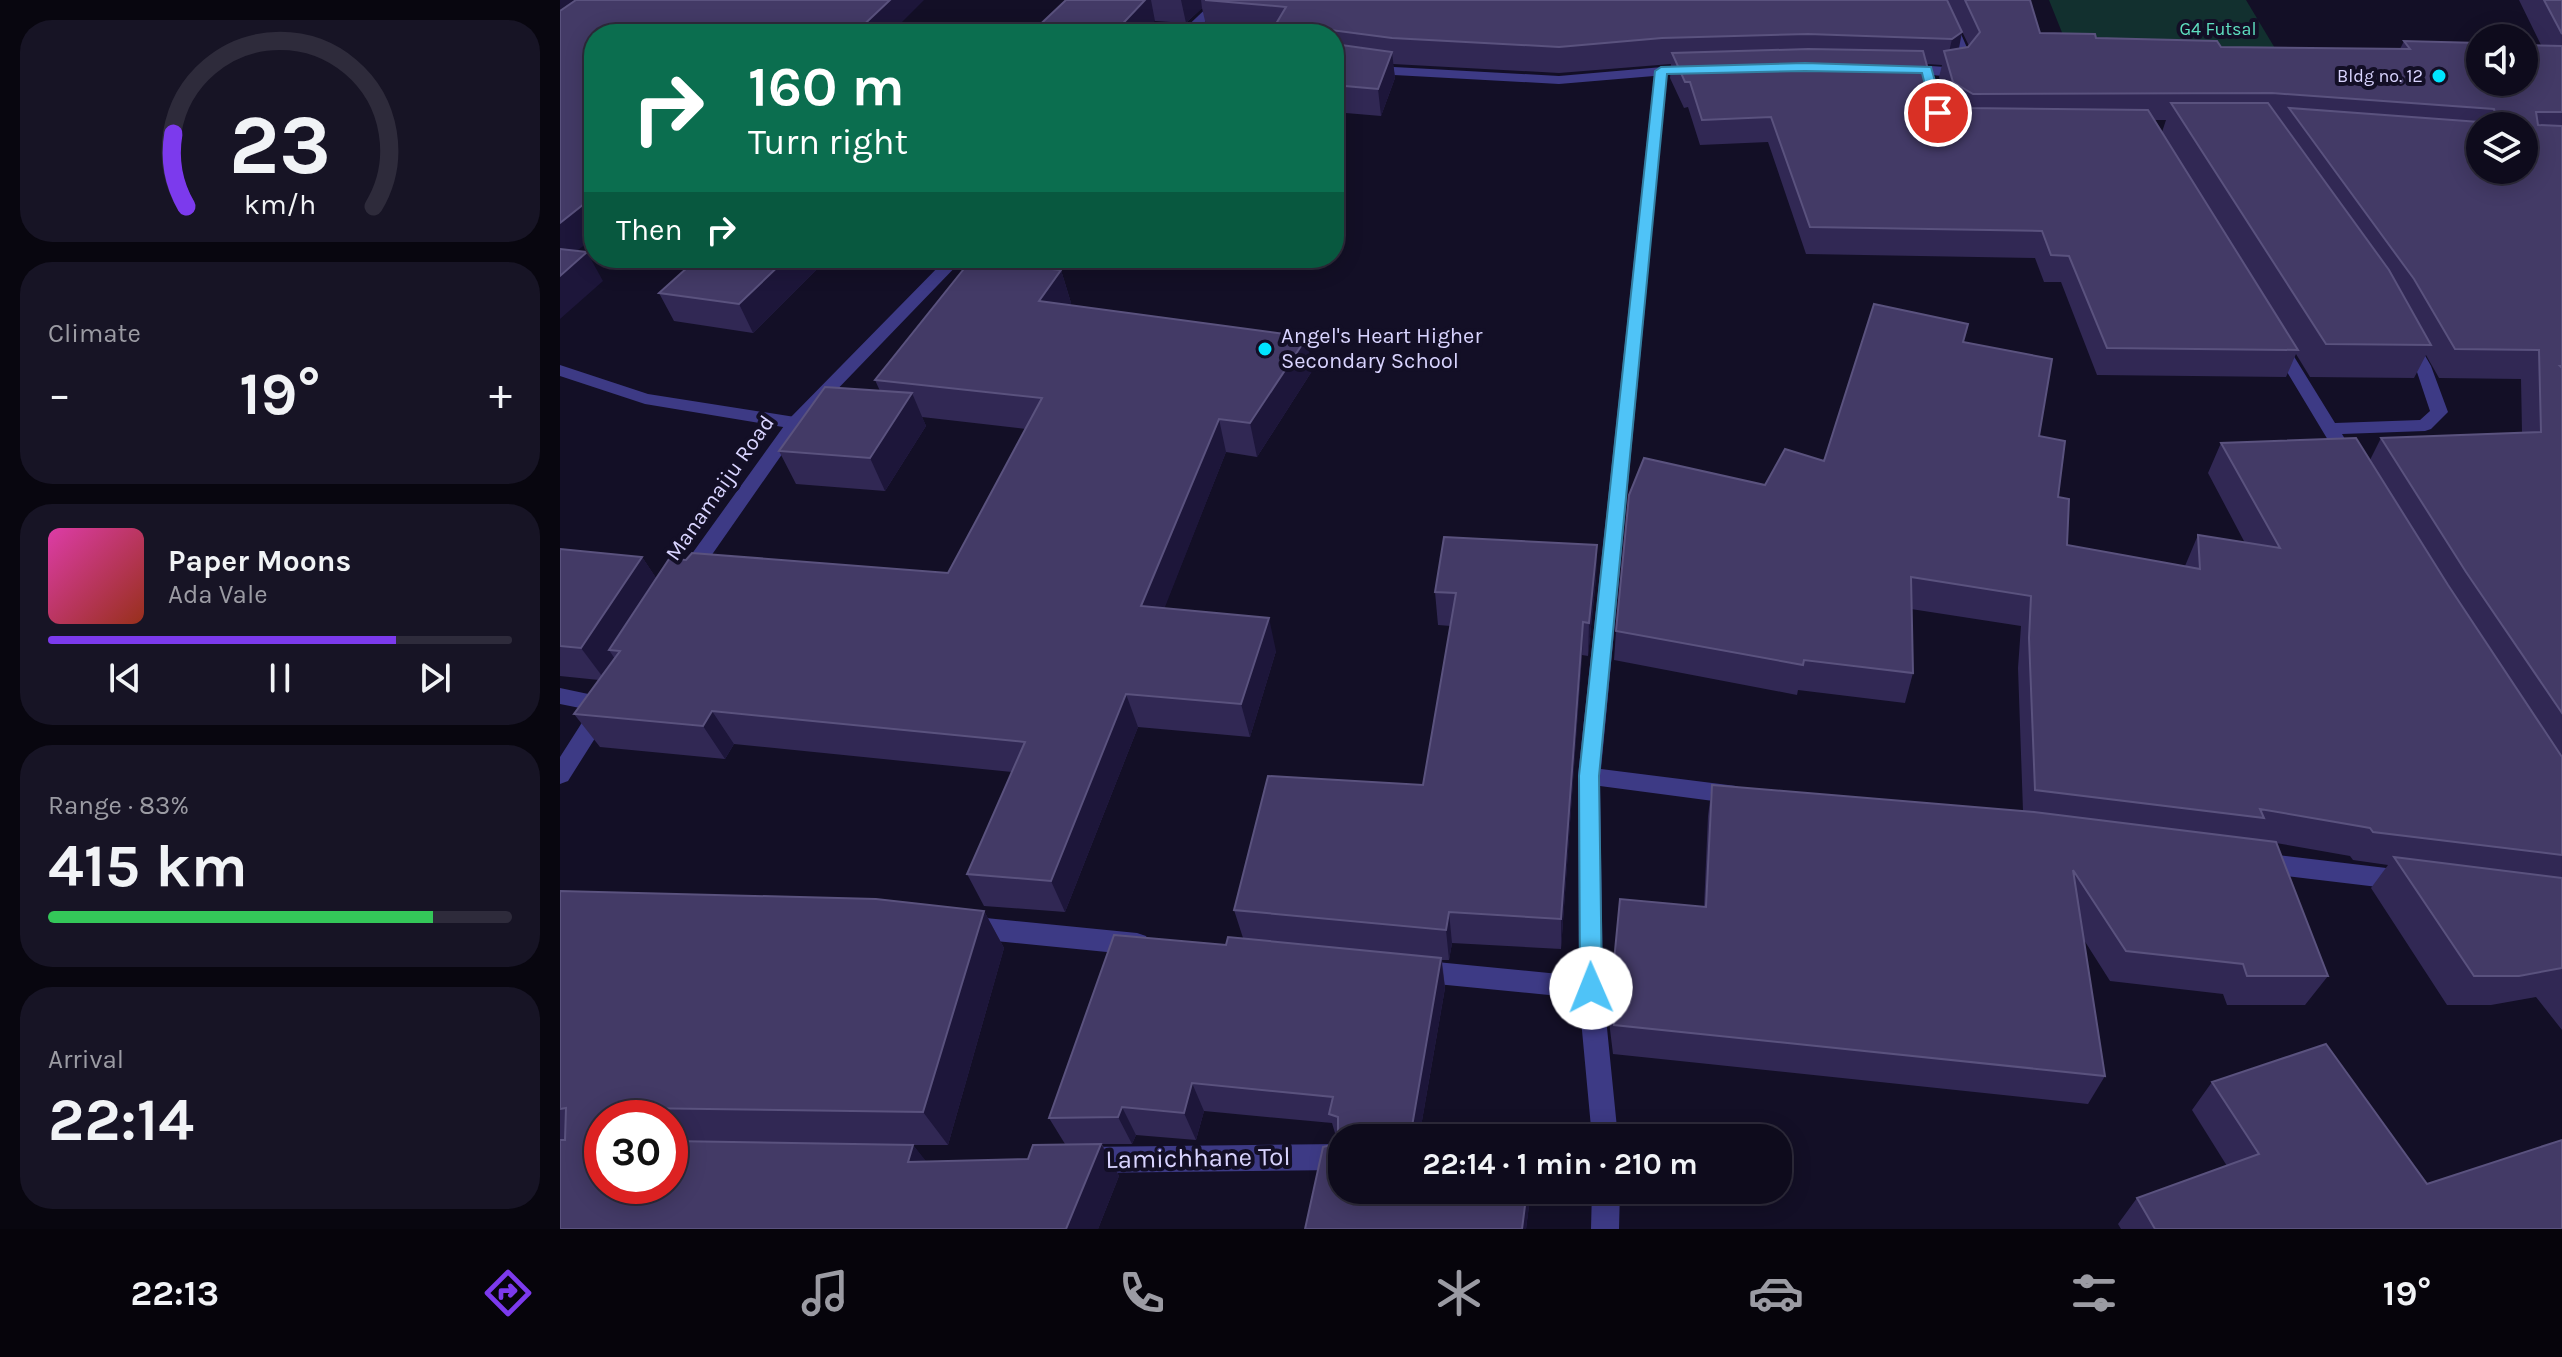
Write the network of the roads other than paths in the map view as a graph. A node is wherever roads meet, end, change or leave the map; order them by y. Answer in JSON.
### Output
{"nodes":[{"id":1,"x":1222,"y":0,"type":"edge"},
{"id":2,"x":1940,"y":0,"type":"edge"},
{"id":3,"x":1196,"y":24,"type":"edge"},
{"id":4,"x":1344,"y":64,"type":"edge"},
{"id":5,"x":1713,"y":68,"type":"edge"},
{"id":6,"x":1661,"y":71,"type":"junction"},
{"id":7,"x":1923,"y":74,"type":"edge"},
{"id":8,"x":946,"y":268,"type":"edge"},
{"id":9,"x":2266,"y":324,"type":"edge"},
{"id":10,"x":2403,"y":332,"type":"edge"},
{"id":11,"x":560,"y":370,"type":"edge"},
{"id":12,"x":795,"y":423,"type":"junction"},
{"id":13,"x":2330,"y":429,"type":"junction"},
{"id":14,"x":2361,"y":480,"type":"edge"},
{"id":15,"x":676,"y":594,"type":"edge"},
{"id":16,"x":560,"y":696,"type":"edge"},
{"id":17,"x":560,"y":775,"type":"edge"},
{"id":18,"x":1589,"y":776,"type":"junction"},
{"id":19,"x":1763,"y":799,"type":"edge"},
{"id":20,"x":2237,"y":860,"type":"edge"},
{"id":21,"x":2420,"y":882,"type":"edge"},
{"id":22,"x":936,"y":924,"type":"edge"},
{"id":23,"x":1154,"y":945,"type":"edge"},
{"id":24,"x":1388,"y":968,"type":"edge"},
{"id":25,"x":1591,"y":988,"type":"junction"},
{"id":26,"x":1604,"y":1124,"type":"edge"},
{"id":27,"x":1328,"y":1157,"type":"edge"},
{"id":28,"x":1060,"y":1160,"type":"edge"},
{"id":29,"x":1606,"y":1204,"type":"edge"},
{"id":30,"x":1605,"y":1229,"type":"edge"}],
"edges":[{"from":1,"to":3,"type":"street"},
{"from":2,"to":7,"type":"street"},
{"from":4,"to":6,"type":"street"},
{"from":5,"to":6,"type":"street"},
{"from":6,"to":18,"type":"street"},
{"from":8,"to":12,"type":"street","name":"Manamaiju Road"},
{"from":9,"to":13,"type":"street"},
{"from":10,"to":13,"type":"street"},
{"from":11,"to":12,"type":"street"},
{"from":12,"to":15,"type":"street","name":"Manamaiju Road"},
{"from":13,"to":14,"type":"street"},
{"from":16,"to":17,"type":"street"},
{"from":18,"to":19,"type":"street"},
{"from":18,"to":25,"type":"street"},
{"from":20,"to":21,"type":"street"},
{"from":22,"to":23,"type":"street"},
{"from":24,"to":25,"type":"street"},
{"from":25,"to":26,"type":"street"},
{"from":27,"to":28,"type":"street","name":"Lamichhane Tol"},
{"from":29,"to":30,"type":"street"}]}
